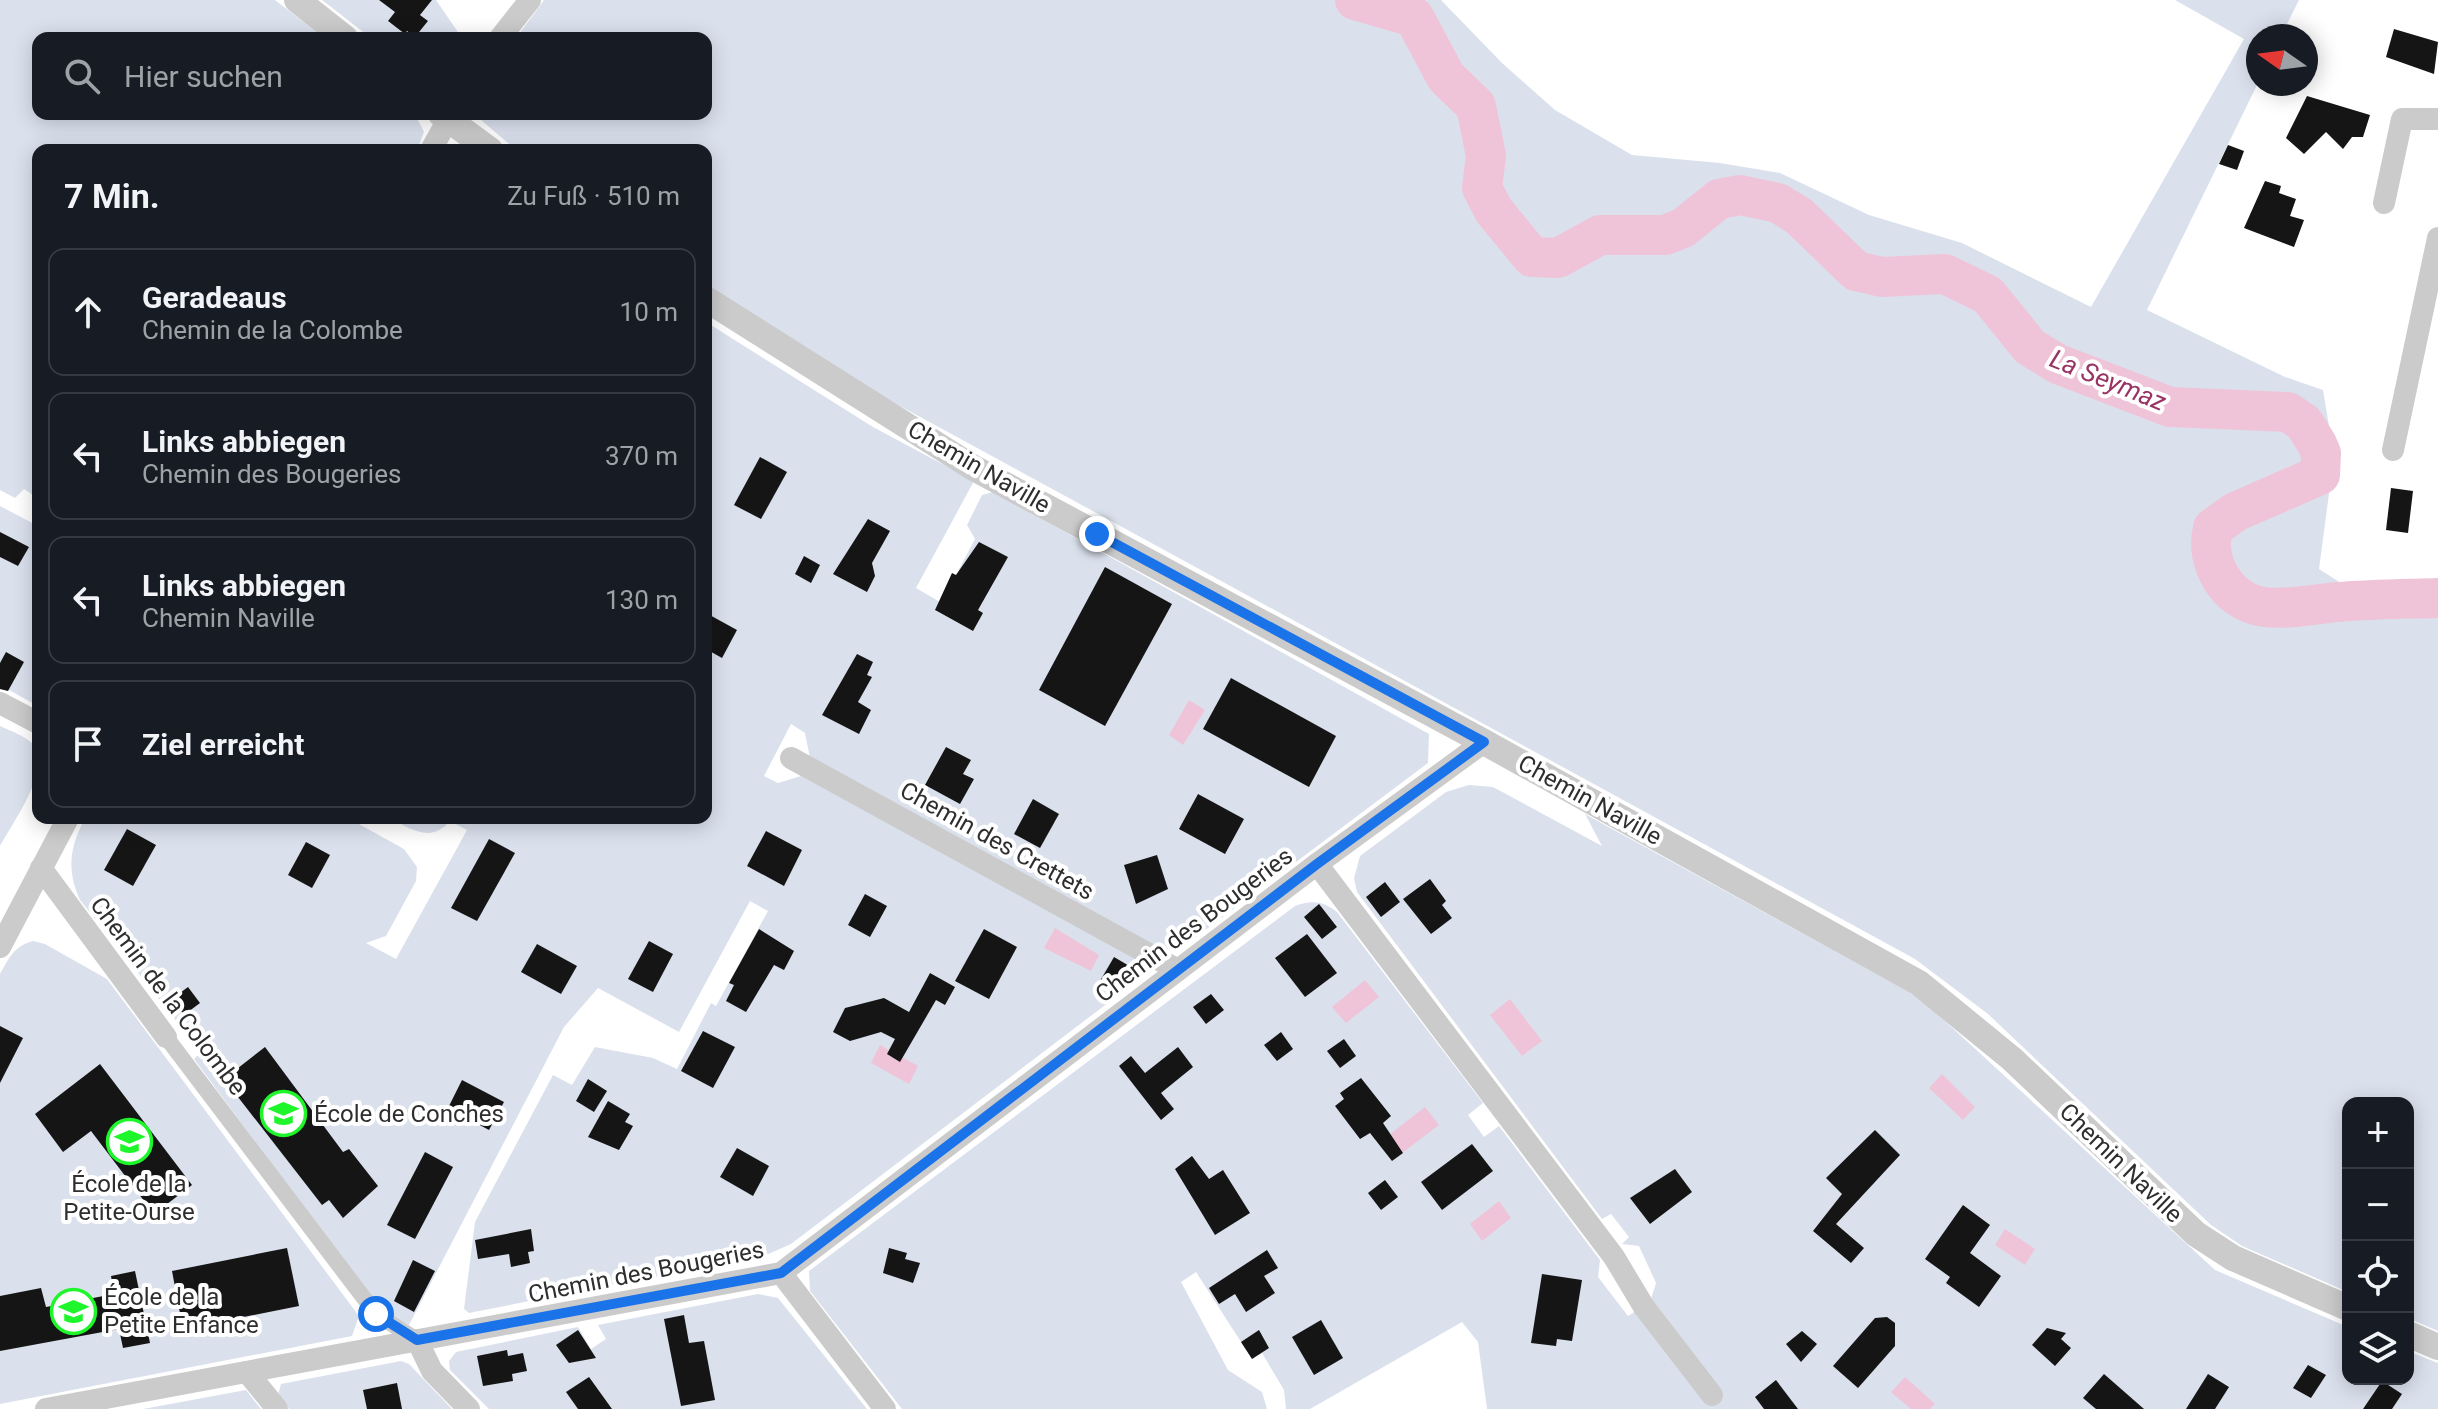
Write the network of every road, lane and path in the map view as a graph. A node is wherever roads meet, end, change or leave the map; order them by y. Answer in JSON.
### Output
{"nodes":[{"id":1,"x":297,"y":0,"type":"edge"},
{"id":2,"x":530,"y":0,"type":"edge"},
{"id":3,"x":337,"y":32,"type":"edge"},
{"id":4,"x":505,"y":32,"type":"edge"},
{"id":5,"x":2438,"y":119,"type":"edge"},
{"id":6,"x":445,"y":120,"type":"edge"},
{"id":7,"x":452,"y":120,"type":"edge"},
{"id":8,"x":434,"y":144,"type":"edge"},
{"id":9,"x":482,"y":144,"type":"edge"},
{"id":10,"x":2384,"y":203,"type":"dead end"},
{"id":11,"x":2438,"y":238,"type":"edge"},
{"id":12,"x":712,"y":303,"type":"edge"},
{"id":13,"x":2393,"y":450,"type":"dead end"},
{"id":14,"x":0,"y":703,"type":"edge"},
{"id":15,"x":32,"y":720,"type":"edge"},
{"id":16,"x":1484,"y":742,"type":"junction"},
{"id":17,"x":791,"y":758,"type":"dead end"},
{"id":18,"x":65,"y":824,"type":"edge"},
{"id":19,"x":1317,"y":864,"type":"junction"},
{"id":20,"x":41,"y":868,"type":"junction"},
{"id":21,"x":0,"y":947,"type":"edge"},
{"id":22,"x":1178,"y":970,"type":"junction"},
{"id":23,"x":166,"y":1037,"type":"joint"},
{"id":24,"x":781,"y":1273,"type":"junction"},
{"id":25,"x":2342,"y":1305,"type":"edge"},
{"id":26,"x":2414,"y":1337,"type":"edge"},
{"id":27,"x":417,"y":1340,"type":"junction"},
{"id":28,"x":2438,"y":1347,"type":"edge"},
{"id":29,"x":247,"y":1372,"type":"junction"},
{"id":30,"x":1712,"y":1395,"type":"dead end"},
{"id":31,"x":46,"y":1409,"type":"edge"},
{"id":32,"x":277,"y":1409,"type":"edge"},
{"id":33,"x":469,"y":1409,"type":"edge"},
{"id":34,"x":885,"y":1409,"type":"edge"}],
"edges":[{"from":1,"to":3,"type":"street"},
{"from":2,"to":4,"type":"street"},
{"from":5,"to":10,"type":"street"},
{"from":6,"to":8,"type":"street"},
{"from":7,"to":9,"type":"street"},
{"from":11,"to":13,"type":"street"},
{"from":12,"to":16,"type":"street","name":"Chemin Naville"},
{"from":14,"to":15,"type":"street"},
{"from":16,"to":19,"type":"street","name":"Chemin des Bougeries"},
{"from":16,"to":25,"type":"street","name":"Chemin Naville"},
{"from":17,"to":22,"type":"street","name":"Chemin des Crettets"},
{"from":18,"to":20,"type":"street"},
{"from":19,"to":22,"type":"street","name":"Chemin des Bougeries"},
{"from":19,"to":30,"type":"street","name":"Chemin des Bougeries"},
{"from":20,"to":21,"type":"street"},
{"from":20,"to":23,"type":"street","name":"Chemin de la Colombe"},
{"from":22,"to":24,"type":"street","name":"Chemin des Bougeries"},
{"from":23,"to":27,"type":"street","name":"Chemin de la Colombe"},
{"from":24,"to":27,"type":"street","name":"Chemin des Bougeries"},
{"from":24,"to":34,"type":"street"},
{"from":26,"to":28,"type":"street"},
{"from":27,"to":29,"type":"street","name":"Chemin des Bougeries"},
{"from":27,"to":33,"type":"street","name":"Chemin de la Colombe"},
{"from":29,"to":31,"type":"street","name":"Chemin des Bougeries"},
{"from":29,"to":32,"type":"street"}]}
